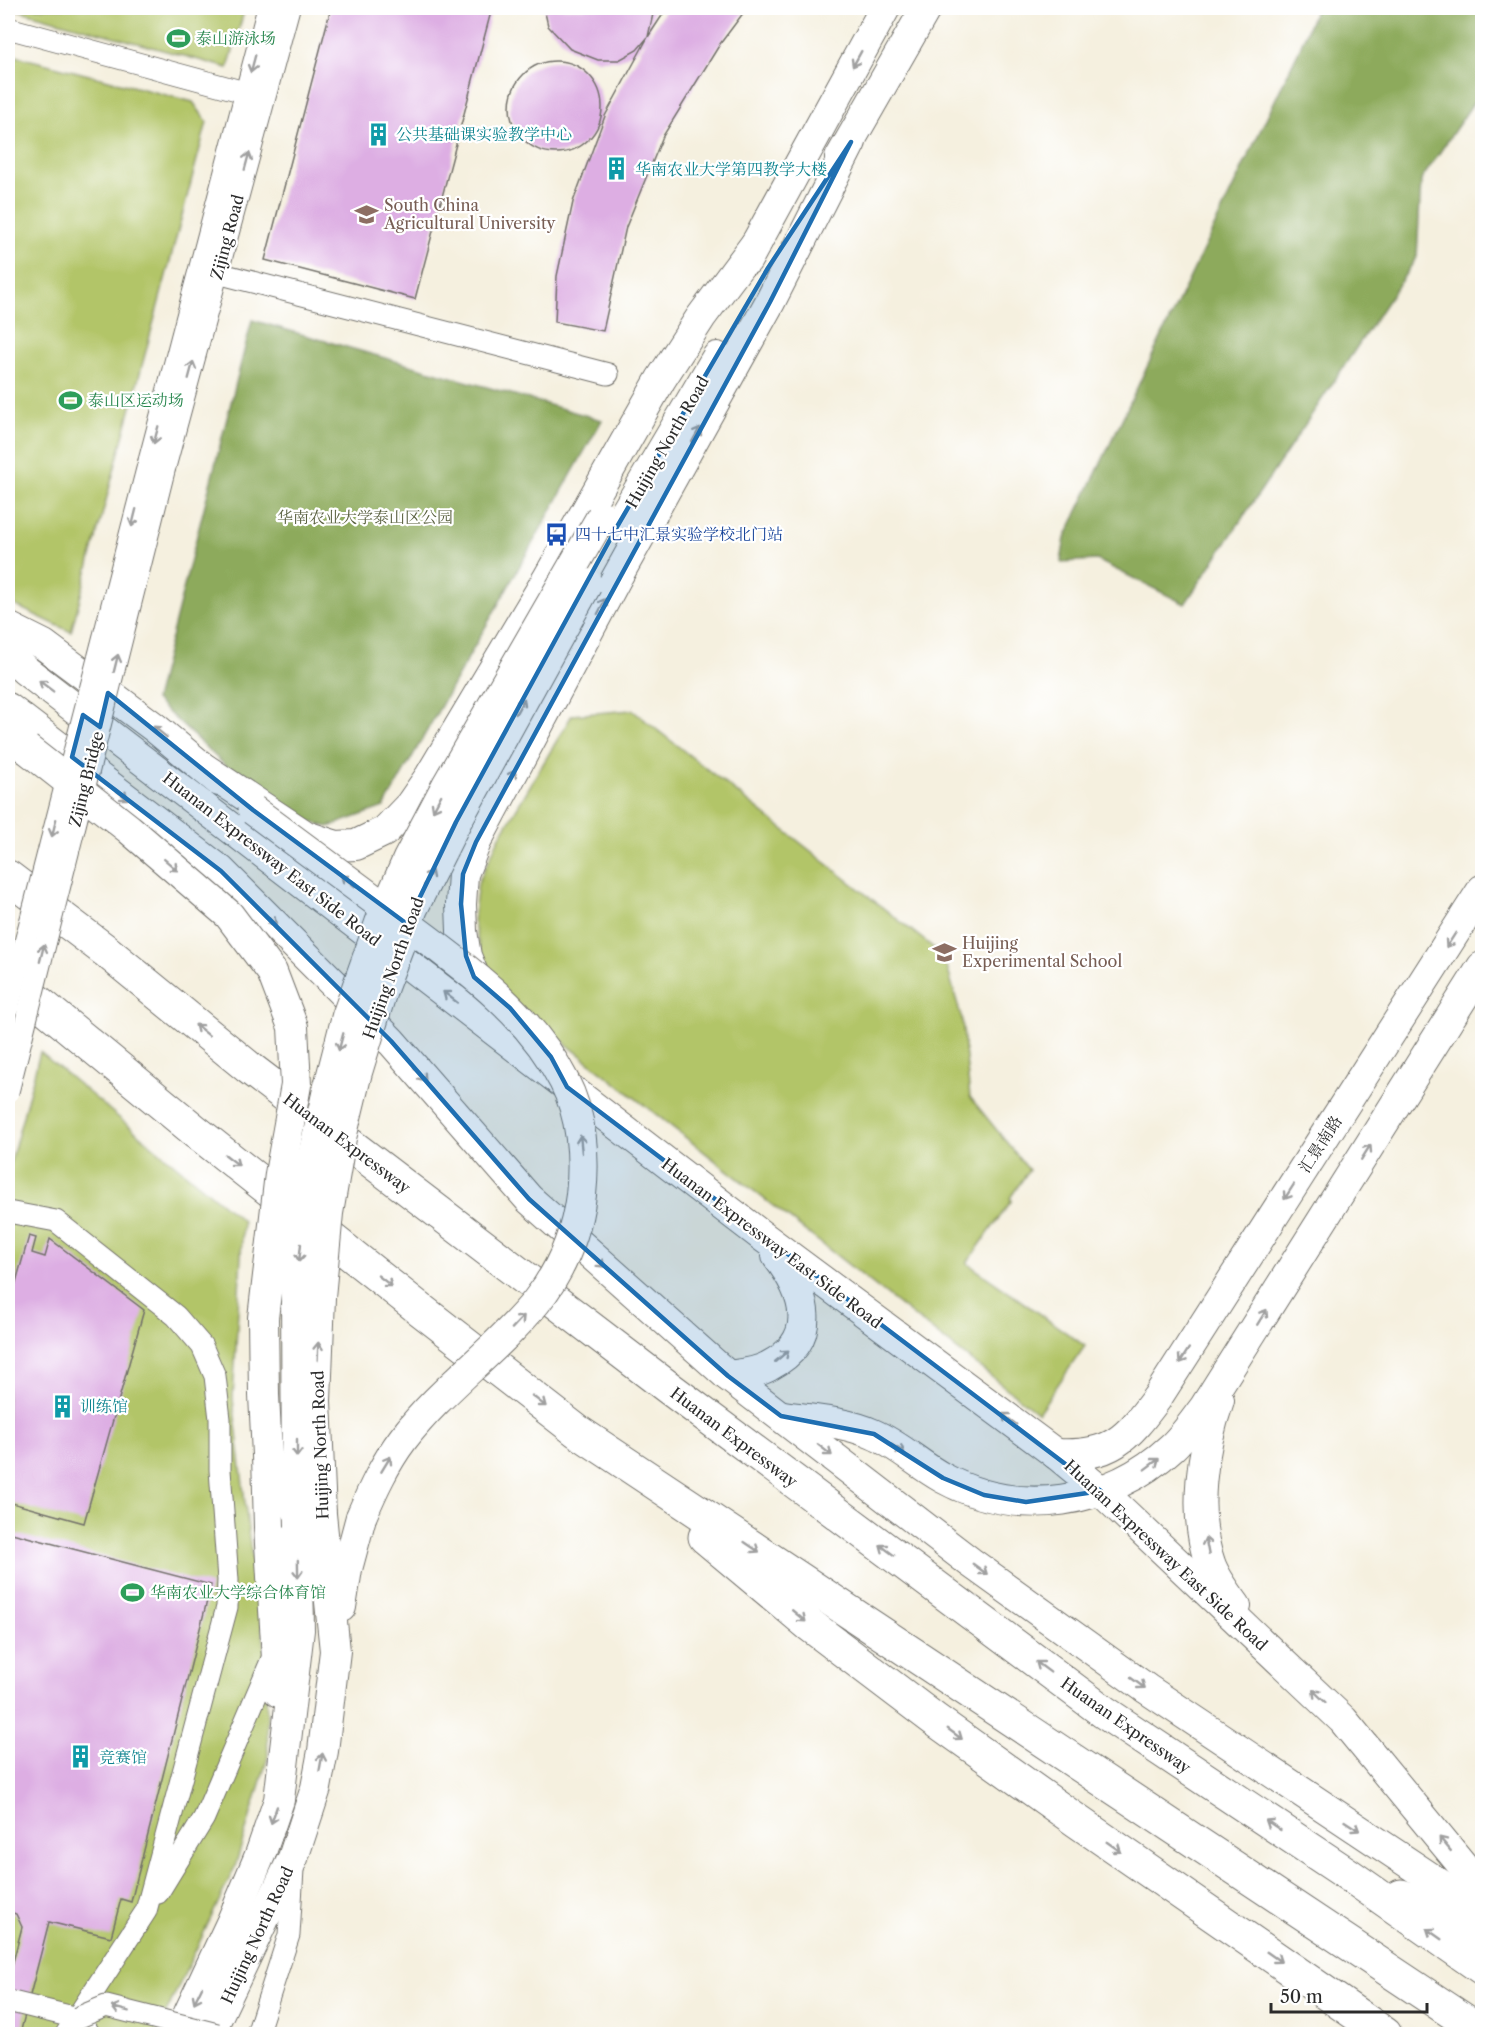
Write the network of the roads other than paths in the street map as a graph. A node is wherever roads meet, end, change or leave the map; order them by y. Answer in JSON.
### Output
{"nodes":[{"id":1,"x":268,"y":8,"type":"edge"},
{"id":2,"x":289,"y":8,"type":"edge"},
{"id":3,"x":885,"y":8,"type":"edge"},
{"id":4,"x":926,"y":8,"type":"edge"},
{"id":5,"x":8,"y":28,"type":"edge"},
{"id":6,"x":255,"y":95,"type":"junction"},
{"id":7,"x":850,"y":142,"type":"junction"},
{"id":8,"x":757,"y":243,"type":"junction"},
{"id":9,"x":208,"y":271,"type":"junction"},
{"id":10,"x":608,"y":374,"type":"dead end"},
{"id":11,"x":157,"y":464,"type":"junction"},
{"id":12,"x":610,"y":520,"type":"junction"},
{"id":13,"x":8,"y":627,"type":"edge"},
{"id":14,"x":8,"y":654,"type":"edge"},
{"id":15,"x":8,"y":708,"type":"edge"},
{"id":16,"x":17,"y":742,"type":"edge"},
{"id":17,"x":72,"y":757,"type":"junction"},
{"id":18,"x":205,"y":769,"type":"junction"},
{"id":19,"x":8,"y":866,"type":"edge"},
{"id":20,"x":8,"y":877,"type":"edge"},
{"id":21,"x":1482,"y":890,"type":"edge"},
{"id":22,"x":106,"y":951,"type":"junction"},
{"id":23,"x":1482,"y":967,"type":"edge"},
{"id":24,"x":8,"y":977,"type":"edge"},
{"id":25,"x":8,"y":994,"type":"edge"},
{"id":26,"x":8,"y":1008,"type":"edge"},
{"id":27,"x":546,"y":1071,"type":"junction"},
{"id":28,"x":8,"y":1092,"type":"edge"},
{"id":29,"x":194,"y":1130,"type":"junction"},
{"id":30,"x":8,"y":1212,"type":"edge"},
{"id":31,"x":762,"y":1236,"type":"junction"},
{"id":32,"x":1231,"y":1366,"type":"junction"},
{"id":33,"x":728,"y":1376,"type":"junction"},
{"id":34,"x":781,"y":1416,"type":"junction"},
{"id":35,"x":577,"y":1431,"type":"junction"},
{"id":36,"x":1056,"y":1454,"type":"junction"},
{"id":37,"x":1101,"y":1491,"type":"junction"},
{"id":38,"x":309,"y":1512,"type":"junction"},
{"id":39,"x":1268,"y":1649,"type":"junction"},
{"id":40,"x":275,"y":1651,"type":"junction"},
{"id":41,"x":335,"y":1651,"type":"junction"},
{"id":42,"x":285,"y":1758,"type":"junction"},
{"id":43,"x":293,"y":1858,"type":"junction"},
{"id":44,"x":1349,"y":1875,"type":"junction"},
{"id":45,"x":1482,"y":1889,"type":"edge"},
{"id":46,"x":146,"y":1911,"type":"junction"},
{"id":47,"x":1482,"y":1912,"type":"edge"},
{"id":48,"x":1482,"y":1936,"type":"edge"},
{"id":49,"x":1482,"y":1968,"type":"edge"},
{"id":50,"x":8,"y":2001,"type":"edge"},
{"id":51,"x":78,"y":2029,"type":"edge"},
{"id":52,"x":1482,"y":2032,"type":"edge"},
{"id":53,"x":179,"y":2034,"type":"edge"},
{"id":54,"x":209,"y":2034,"type":"edge"},
{"id":55,"x":217,"y":2034,"type":"edge"},
{"id":56,"x":257,"y":2034,"type":"edge"},
{"id":57,"x":1385,"y":2034,"type":"edge"}],
"edges":[{"from":1,"to":6,"type":"street","name":"Zijing Road","one_way":true},
{"from":2,"to":6,"type":"street","name":"Zijing Road"},
{"from":3,"to":8,"type":"street","name":"Huijing North Road","one_way":true},
{"from":4,"to":7,"type":"street","name":"Huijing North Road"},
{"from":5,"to":6,"type":"street"},
{"from":6,"to":9,"type":"street","name":"Zijing Road"},
{"from":7,"to":12,"type":"street","name":"Huijing North Road"},
{"from":27,"to":7,"type":"street","one_way":true},
{"from":8,"to":12,"type":"street","name":"Huijing North Road"},
{"from":8,"to":18,"type":"street","one_way":true},
{"from":9,"to":10,"type":"street"},
{"from":9,"to":11,"type":"street","name":"Zijing Road"},
{"from":11,"to":17,"type":"street","name":"Zijing Bridge","one_way":true,"bridge":true},
{"from":28,"to":11,"type":"street","name":"Zijing Bridge","one_way":true,"bridge":true},
{"from":12,"to":38,"type":"street","name":"Huijing North Road","bridge":true},
{"from":18,"to":13,"type":"street","one_way":true},
{"from":27,"to":14,"type":"street","name":"Huanan Expressway East Side Road","one_way":true},
{"from":15,"to":17,"type":"street"},
{"from":16,"to":40,"type":"street","one_way":true,"bridge":true},
{"from":17,"to":26,"type":"street","name":"Zijing Bridge","one_way":true,"bridge":true},
{"from":17,"to":33,"type":"street","one_way":true},
{"from":41,"to":18,"type":"street","one_way":true,"bridge":true},
{"from":19,"to":22,"type":"highway"},
{"from":20,"to":22,"type":"highway","name":"Huanan Expressway"},
{"from":21,"to":36,"type":"street","name":"汇景南路","one_way":true},
{"from":44,"to":22,"type":"highway","name":"Huanan Expressway","one_way":true},
{"from":32,"to":23,"type":"street","one_way":true},
{"from":24,"to":29,"type":"highway"},
{"from":25,"to":29,"type":"highway"},
{"from":27,"to":31,"type":"street","name":"Huanan Expressway East Side Road"},
{"from":29,"to":35,"type":"highway","one_way":true},
{"from":30,"to":46,"type":"street"},
{"from":33,"to":31,"type":"street","one_way":true},
{"from":36,"to":31,"type":"street","name":"Huanan Expressway East Side Road","one_way":true},
{"from":37,"to":32,"type":"street","one_way":true},
{"from":39,"to":32,"type":"street","one_way":true},
{"from":33,"to":34,"type":"street"},
{"from":34,"to":37,"type":"street","one_way":true},
{"from":34,"to":47,"type":"street","one_way":true},
{"from":35,"to":52,"type":"highway","one_way":true},
{"from":35,"to":57,"type":"highway","one_way":true},
{"from":36,"to":37,"type":"street","name":"Huanan Expressway East Side Road"},
{"from":37,"to":39,"type":"street","name":"Huanan Expressway East Side Road"},
{"from":38,"to":41,"type":"street","name":"Huijing North Road"},
{"from":38,"to":42,"type":"street","name":"Huijing North Road","one_way":true},
{"from":45,"to":39,"type":"street","name":"Huanan Expressway East Side Road","one_way":true},
{"from":40,"to":42,"type":"street"},
{"from":40,"to":46,"type":"street"},
{"from":43,"to":41,"type":"street","name":"Huijing North Road","one_way":true},
{"from":42,"to":53,"type":"street","name":"Huijing North Road","one_way":true},
{"from":43,"to":54,"type":"street","name":"Huijing North Road"},
{"from":43,"to":56,"type":"street"},
{"from":44,"to":48,"type":"highway"},
{"from":49,"to":44,"type":"highway","name":"Huanan Expressway","one_way":true},
{"from":46,"to":51,"type":"street"},
{"from":50,"to":51,"type":"street"},
{"from":55,"to":51,"type":"street","one_way":true,"bridge":true}]}
